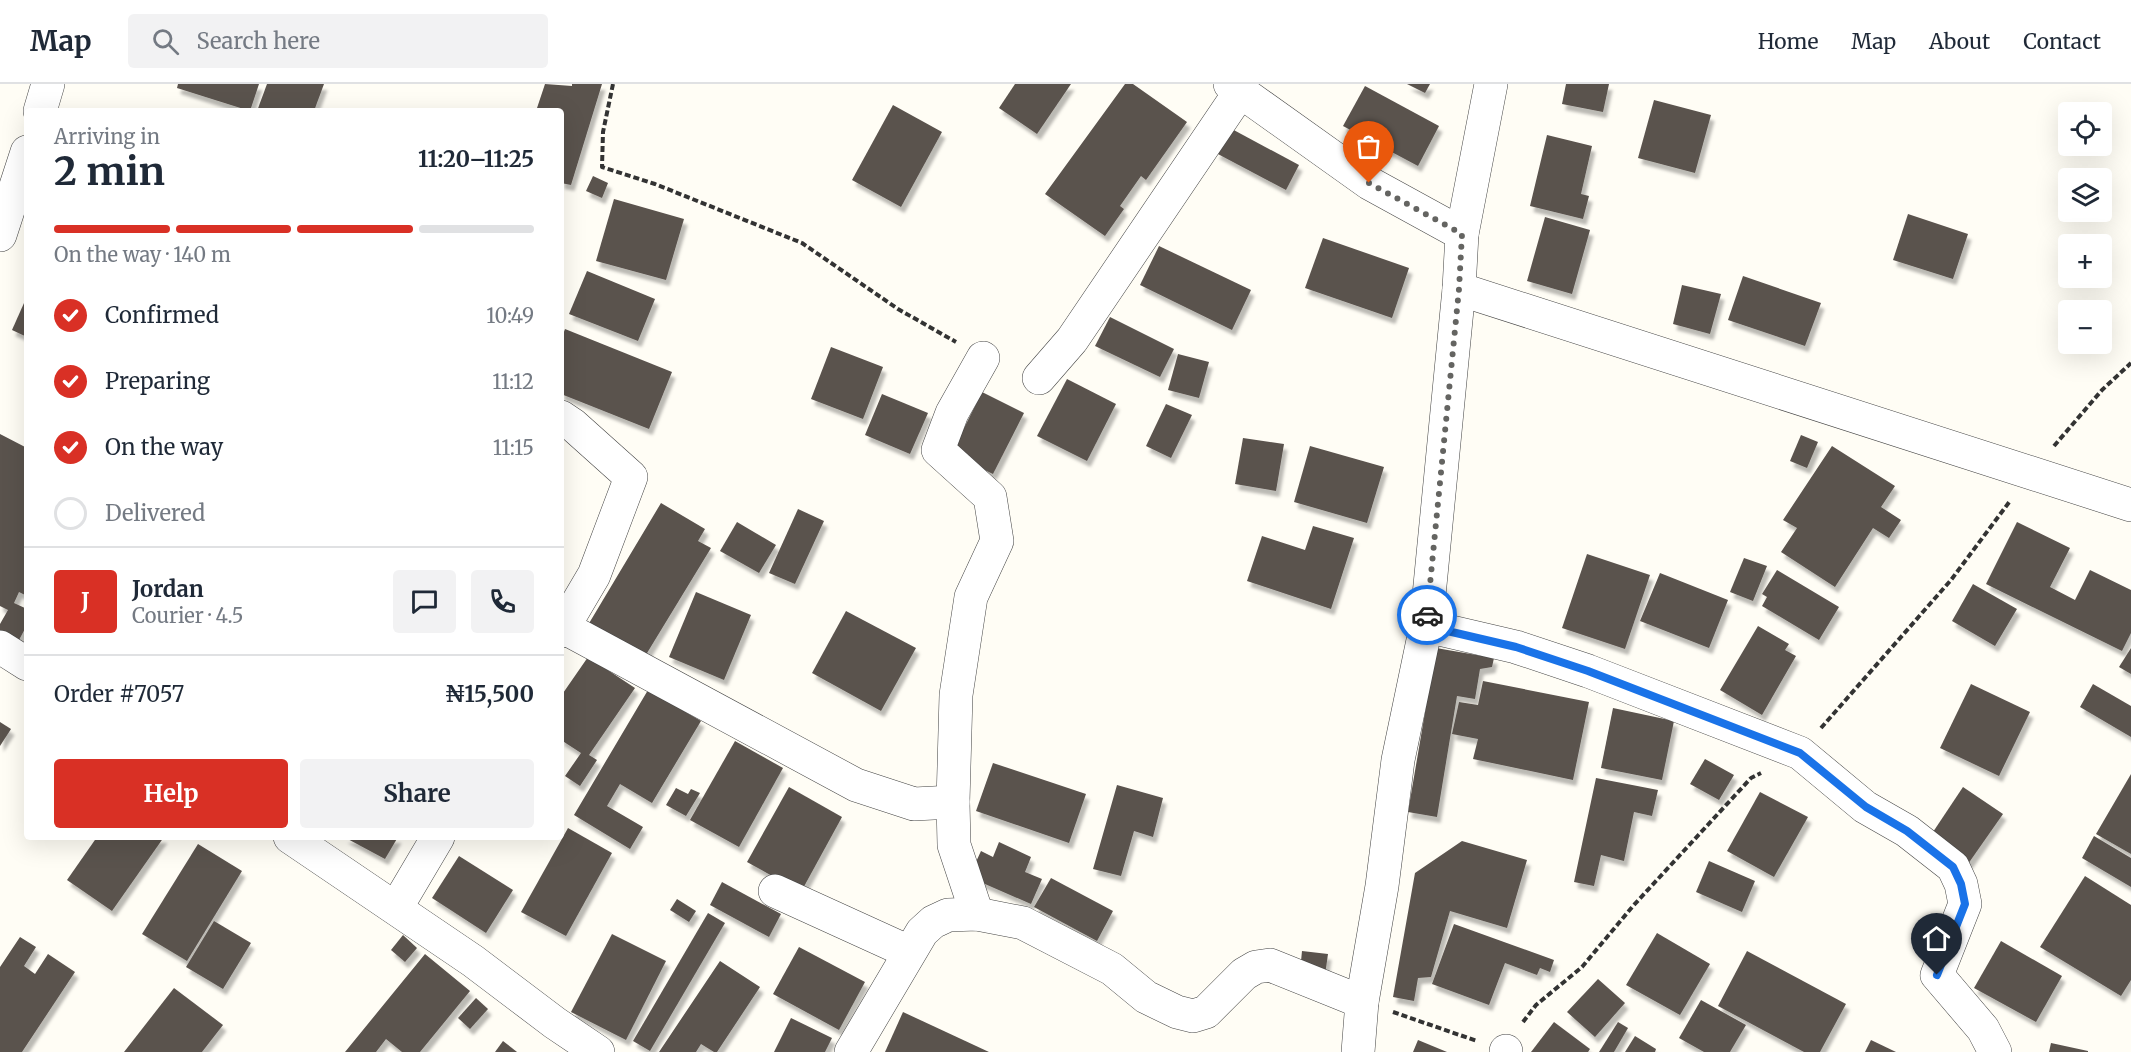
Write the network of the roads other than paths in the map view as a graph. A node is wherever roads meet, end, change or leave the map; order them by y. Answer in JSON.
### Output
{"nodes":[{"id":1,"x":48,"y":84,"type":"edge"},
{"id":2,"x":1491,"y":84,"type":"edge"},
{"id":3,"x":1235,"y":88,"type":"edge"},
{"id":4,"x":41,"y":108,"type":"edge"},
{"id":5,"x":24,"y":165,"type":"edge"},
{"id":6,"x":1462,"y":234,"type":"junction"},
{"id":7,"x":0,"y":235,"type":"edge"},
{"id":8,"x":1459,"y":289,"type":"junction"},
{"id":9,"x":983,"y":358,"type":"road end"},
{"id":10,"x":1039,"y":378,"type":"dead end"},
{"id":11,"x":564,"y":419,"type":"edge"},
{"id":12,"x":2131,"y":505,"type":"edge"},
{"id":13,"x":564,"y":626,"type":"edge"},
{"id":14,"x":1426,"y":626,"type":"junction"},
{"id":15,"x":564,"y":630,"type":"edge"},
{"id":16,"x":0,"y":647,"type":"edge"},
{"id":17,"x":24,"y":662,"type":"edge"},
{"id":18,"x":953,"y":802,"type":"junction"},
{"id":19,"x":294,"y":840,"type":"edge"},
{"id":20,"x":436,"y":840,"type":"edge"},
{"id":21,"x":775,"y":891,"type":"dead end"},
{"id":22,"x":396,"y":908,"type":"junction"},
{"id":23,"x":977,"y":914,"type":"junction"},
{"id":24,"x":909,"y":952,"type":"junction"},
{"id":25,"x":1362,"y":1002,"type":"junction"},
{"id":26,"x":597,"y":1052,"type":"edge"},
{"id":27,"x":851,"y":1052,"type":"edge"},
{"id":28,"x":1358,"y":1052,"type":"edge"},
{"id":29,"x":1995,"y":1052,"type":"edge"}],
"edges":[{"from":1,"to":4,"type":"street"},
{"from":2,"to":6,"type":"street"},
{"from":3,"to":6,"type":"street"},
{"from":3,"to":10,"type":"street"},
{"from":5,"to":7,"type":"street"},
{"from":6,"to":8,"type":"street"},
{"from":8,"to":12,"type":"street"},
{"from":8,"to":14,"type":"street"},
{"from":9,"to":18,"type":"street"},
{"from":11,"to":13,"type":"street"},
{"from":14,"to":25,"type":"street"},
{"from":14,"to":29,"type":"street"},
{"from":15,"to":18,"type":"street"},
{"from":16,"to":17,"type":"street"},
{"from":18,"to":23,"type":"street"},
{"from":19,"to":22,"type":"street"},
{"from":20,"to":22,"type":"street"},
{"from":21,"to":24,"type":"street"},
{"from":22,"to":26,"type":"street"},
{"from":23,"to":24,"type":"street"},
{"from":23,"to":25,"type":"street"},
{"from":24,"to":27,"type":"street"},
{"from":25,"to":28,"type":"street"}]}
